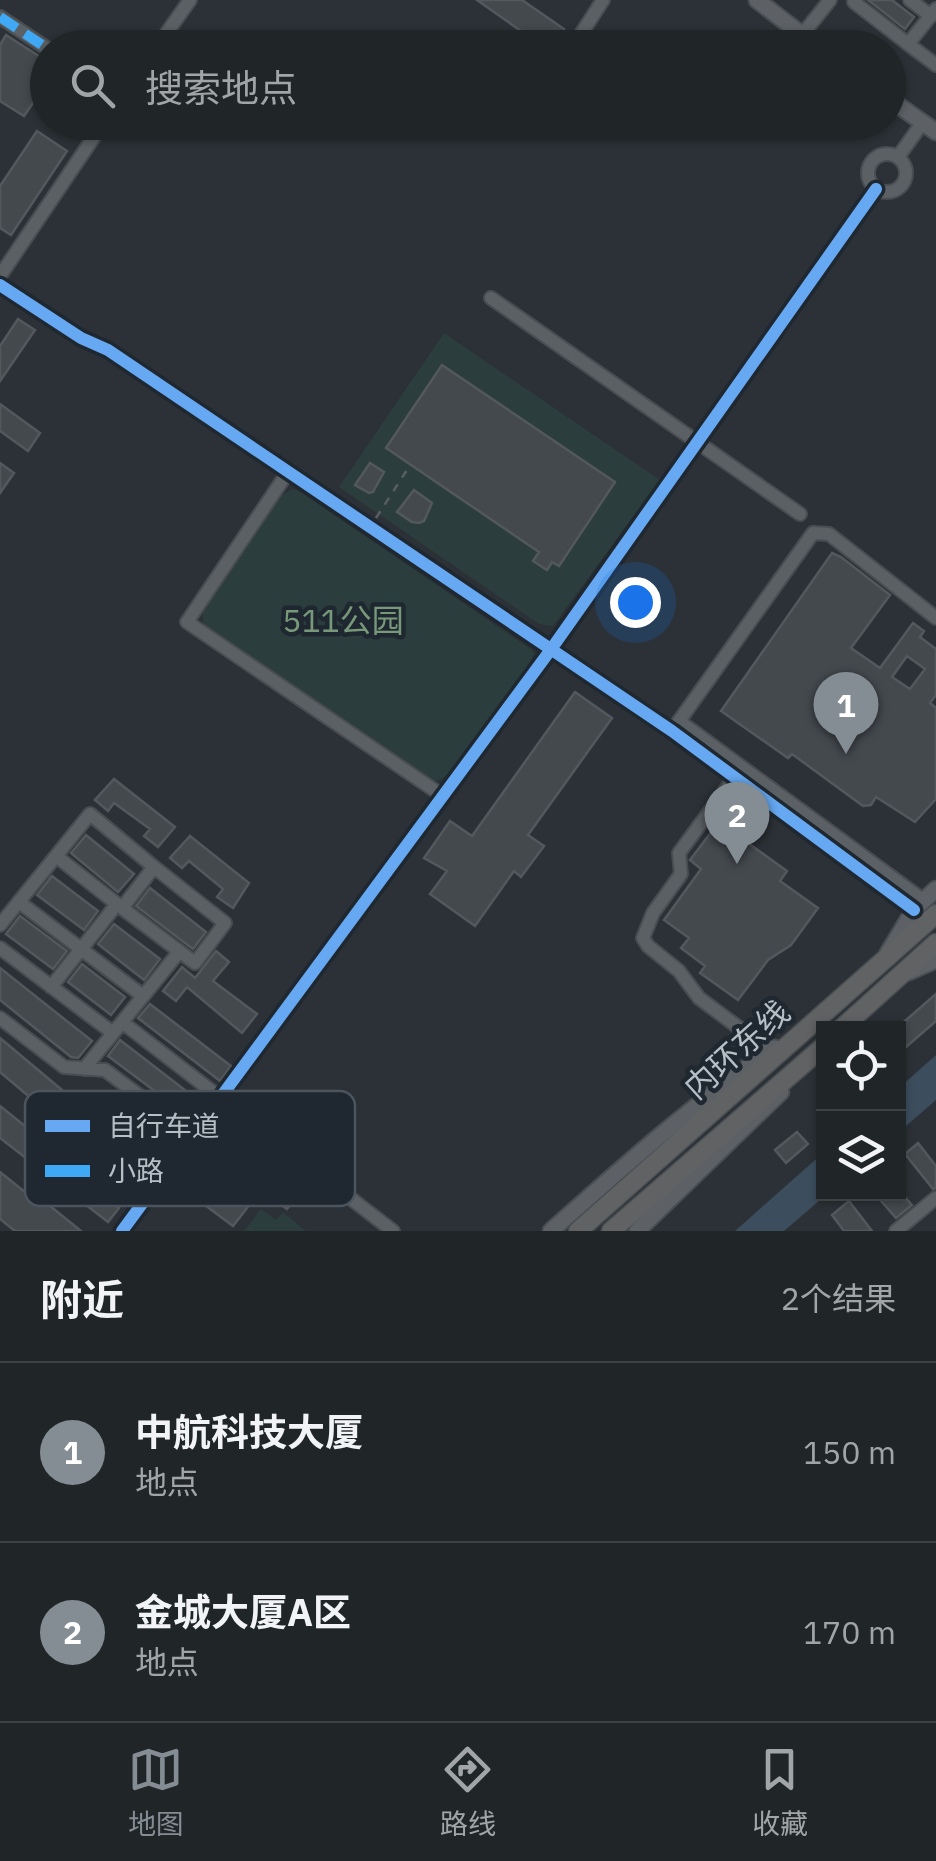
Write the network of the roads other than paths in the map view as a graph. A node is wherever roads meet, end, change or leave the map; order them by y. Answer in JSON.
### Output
{"nodes":[{"id":1,"x":190,"y":0,"type":"edge"},
{"id":2,"x":602,"y":0,"type":"edge"},
{"id":3,"x":757,"y":0,"type":"edge"},
{"id":4,"x":830,"y":0,"type":"edge"},
{"id":5,"x":910,"y":0,"type":"edge"},
{"id":6,"x":854,"y":2,"type":"edge"},
{"id":7,"x":935,"y":11,"type":"edge"},
{"id":8,"x":0,"y":17,"type":"edge"},
{"id":9,"x":169,"y":30,"type":"edge"},
{"id":10,"x":583,"y":30,"type":"edge"},
{"id":11,"x":796,"y":30,"type":"edge"},
{"id":12,"x":806,"y":30,"type":"edge"},
{"id":13,"x":890,"y":30,"type":"edge"},
{"id":14,"x":30,"y":37,"type":"edge"},
{"id":15,"x":908,"y":44,"type":"joint"},
{"id":16,"x":936,"y":65,"type":"edge"},
{"id":17,"x":906,"y":111,"type":"edge"},
{"id":18,"x":929,"y":127,"type":"edge"},
{"id":19,"x":92,"y":140,"type":"edge"},
{"id":20,"x":898,"y":158,"type":"junction"},
{"id":21,"x":876,"y":189,"type":"junction"},
{"id":22,"x":0,"y":276,"type":"edge"},
{"id":23,"x":0,"y":285,"type":"edge"},
{"id":24,"x":491,"y":298,"type":"dead end"},
{"id":25,"x":698,"y":441,"type":"junction"},
{"id":26,"x":288,"y":472,"type":"junction"},
{"id":27,"x":800,"y":514,"type":"dead end"},
{"id":28,"x":936,"y":618,"type":"edge"},
{"id":29,"x":552,"y":648,"type":"junction"},
{"id":30,"x":675,"y":726,"type":"junction"},
{"id":31,"x":735,"y":777,"type":"junction"},
{"id":32,"x":443,"y":796,"type":"junction"},
{"id":33,"x":56,"y":856,"type":"junction"},
{"id":34,"x":154,"y":867,"type":"junction"},
{"id":35,"x":19,"y":902,"type":"junction"},
{"id":36,"x":927,"y":903,"type":"edge"},
{"id":37,"x":120,"y":906,"type":"junction"},
{"id":38,"x":0,"y":925,"type":"edge"},
{"id":39,"x":936,"y":942,"type":"edge"},
{"id":40,"x":0,"y":948,"type":"edge"},
{"id":41,"x":178,"y":952,"type":"junction"},
{"id":42,"x":936,"y":960,"type":"edge"},
{"id":43,"x":898,"y":976,"type":"junction"},
{"id":44,"x":52,"y":987,"type":"junction"},
{"id":45,"x":143,"y":996,"type":"junction"},
{"id":46,"x":0,"y":1018,"type":"edge"},
{"id":47,"x":815,"y":1020,"type":"junction"},
{"id":48,"x":850,"y":1021,"type":"edge"},
{"id":49,"x":118,"y":1028,"type":"junction"},
{"id":50,"x":770,"y":1051,"type":"junction"},
{"id":51,"x":816,"y":1053,"type":"edge"},
{"id":52,"x":816,"y":1054,"type":"edge"},
{"id":53,"x":84,"y":1070,"type":"junction"},
{"id":54,"x":133,"y":1091,"type":"edge"},
{"id":55,"x":209,"y":1091,"type":"edge"},
{"id":56,"x":226,"y":1091,"type":"edge"},
{"id":57,"x":936,"y":1198,"type":"edge"},
{"id":58,"x":355,"y":1202,"type":"edge"},
{"id":59,"x":141,"y":1206,"type":"edge"},
{"id":60,"x":122,"y":1231,"type":"edge"},
{"id":61,"x":393,"y":1231,"type":"edge"},
{"id":62,"x":551,"y":1231,"type":"edge"},
{"id":63,"x":578,"y":1231,"type":"edge"},
{"id":64,"x":611,"y":1231,"type":"edge"},
{"id":65,"x":636,"y":1231,"type":"edge"},
{"id":66,"x":896,"y":1231,"type":"edge"}],
"edges":[{"from":1,"to":9,"type":"street"},
{"from":2,"to":10,"type":"street"},
{"from":3,"to":11,"type":"main road"},
{"from":4,"to":12,"type":"street"},
{"from":5,"to":7,"type":"street"},
{"from":6,"to":13,"type":"street"},
{"from":7,"to":15,"type":"street"},
{"from":8,"to":14,"type":"street"},
{"from":15,"to":16,"type":"street"},
{"from":17,"to":18,"type":"main road"},
{"from":18,"to":20,"type":"street"},
{"from":19,"to":22,"type":"street"},
{"from":20,"to":21,"type":"street"},
{"from":20,"to":21,"type":"street"},
{"from":21,"to":25,"type":"street"},
{"from":23,"to":26,"type":"street"},
{"from":24,"to":25,"type":"street"},
{"from":25,"to":27,"type":"street"},
{"from":25,"to":29,"type":"street"},
{"from":26,"to":29,"type":"street"},
{"from":26,"to":32,"type":"street"},
{"from":28,"to":30,"type":"street"},
{"from":29,"to":30,"type":"street"},
{"from":29,"to":32,"type":"street"},
{"from":30,"to":31,"type":"street"},
{"from":30,"to":36,"type":"street"},
{"from":31,"to":36,"type":"street"},
{"from":31,"to":50,"type":"street"},
{"from":32,"to":56,"type":"street"},
{"from":33,"to":34,"type":"street"},
{"from":33,"to":35,"type":"street"},
{"from":33,"to":37,"type":"street"},
{"from":34,"to":37,"type":"street"},
{"from":34,"to":41,"type":"street"},
{"from":35,"to":38,"type":"street"},
{"from":35,"to":45,"type":"street"},
{"from":36,"to":47,"type":"highway","name":"内环东线"},
{"from":37,"to":41,"type":"street"},
{"from":37,"to":44,"type":"street"},
{"from":39,"to":43,"type":"highway","name":"内环东线"},
{"from":40,"to":44,"type":"street"},
{"from":41,"to":45,"type":"street"},
{"from":42,"to":43,"type":"main road"},
{"from":43,"to":48,"type":"highway","name":"内环东线"},
{"from":44,"to":49,"type":"street"},
{"from":45,"to":49,"type":"street"},
{"from":46,"to":53,"type":"street"},
{"from":47,"to":50,"type":"main road"},
{"from":47,"to":63,"type":"highway","name":"内环东线"},
{"from":49,"to":53,"type":"street"},
{"from":49,"to":55,"type":"street"},
{"from":50,"to":62,"type":"main road"},
{"from":51,"to":64,"type":"highway","name":"内环东线"},
{"from":52,"to":65,"type":"main road"},
{"from":53,"to":54,"type":"street"},
{"from":57,"to":66,"type":"street"},
{"from":58,"to":61,"type":"street"},
{"from":59,"to":60,"type":"street"}]}
